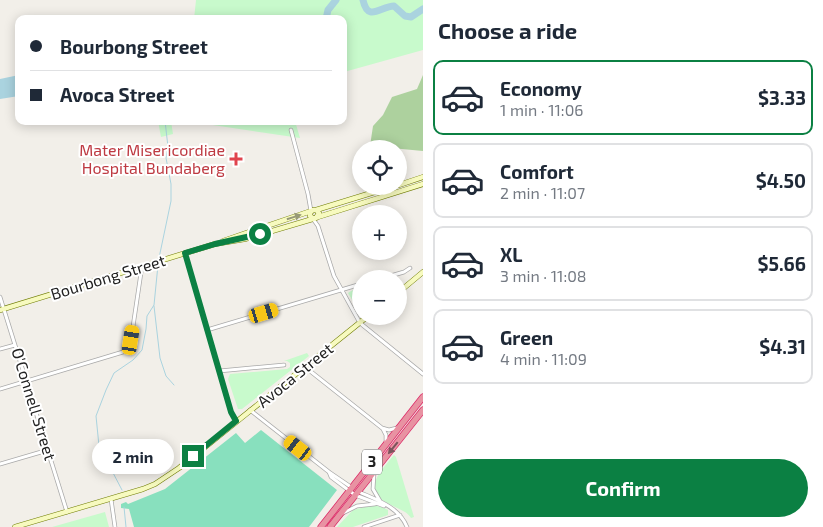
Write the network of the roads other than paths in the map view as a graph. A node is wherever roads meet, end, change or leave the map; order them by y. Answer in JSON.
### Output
{"nodes":[{"id":1,"x":290,"y":130,"type":"dead end"},
{"id":2,"x":423,"y":177,"type":"edge"},
{"id":3,"x":407,"y":182,"type":"edge"},
{"id":4,"x":423,"y":184,"type":"edge"},
{"id":5,"x":365,"y":195,"type":"edge"},
{"id":6,"x":313,"y":211,"type":"junction"},
{"id":7,"x":316,"y":218,"type":"junction"},
{"id":8,"x":242,"y":233,"type":"junction"},
{"id":9,"x":244,"y":239,"type":"junction"},
{"id":10,"x":215,"y":244,"type":"junction"},
{"id":11,"x":185,"y":253,"type":"junction"},
{"id":12,"x":142,"y":266,"type":"junction"},
{"id":13,"x":410,"y":268,"type":"dead end"},
{"id":14,"x":407,"y":270,"type":"edge"},
{"id":15,"x":423,"y":272,"type":"edge"},
{"id":16,"x":407,"y":285,"type":"edge"},
{"id":17,"x":352,"y":287,"type":"edge"},
{"id":18,"x":341,"y":290,"type":"junction"},
{"id":19,"x":0,"y":297,"type":"edge"},
{"id":20,"x":2,"y":309,"type":"edge"},
{"id":21,"x":352,"y":309,"type":"edge"},
{"id":22,"x":356,"y":325,"type":"edge"},
{"id":23,"x":364,"y":325,"type":"edge"},
{"id":24,"x":207,"y":330,"type":"junction"},
{"id":25,"x":15,"y":345,"type":"junction"},
{"id":26,"x":0,"y":349,"type":"edge"},
{"id":27,"x":284,"y":365,"type":"dead end"},
{"id":28,"x":305,"y":367,"type":"junction"},
{"id":29,"x":219,"y":371,"type":"junction"},
{"id":30,"x":422,"y":373,"type":"edge"},
{"id":31,"x":26,"y":381,"type":"junction"},
{"id":32,"x":0,"y":389,"type":"edge"},
{"id":33,"x":423,"y":398,"type":"edge"},
{"id":34,"x":250,"y":410,"type":"junction"},
{"id":35,"x":423,"y":410,"type":"edge"},
{"id":36,"x":236,"y":421,"type":"junction"},
{"id":37,"x":400,"y":427,"type":"junction"},
{"id":38,"x":382,"y":428,"type":"junction"},
{"id":39,"x":385,"y":445,"type":"junction"},
{"id":40,"x":48,"y":450,"type":"junction"},
{"id":41,"x":0,"y":464,"type":"edge"},
{"id":42,"x":377,"y":467,"type":"junction"},
{"id":43,"x":350,"y":489,"type":"junction"},
{"id":44,"x":356,"y":493,"type":"junction"},
{"id":45,"x":111,"y":499,"type":"junction"},
{"id":46,"x":383,"y":504,"type":"junction"},
{"id":47,"x":67,"y":512,"type":"junction"},
{"id":48,"x":400,"y":515,"type":"junction"},
{"id":49,"x":337,"y":518,"type":"junction"},
{"id":50,"x":15,"y":527,"type":"edge"},
{"id":51,"x":115,"y":527,"type":"edge"},
{"id":52,"x":321,"y":527,"type":"edge"},
{"id":53,"x":330,"y":527,"type":"edge"},
{"id":54,"x":364,"y":527,"type":"edge"},
{"id":55,"x":407,"y":527,"type":"edge"}],
"edges":[{"from":1,"to":6,"type":"street"},
{"from":2,"to":3,"type":"street"},
{"from":4,"to":7,"type":"street","name":"Bourbong Street"},
{"from":5,"to":6,"type":"street","name":"Bourbong Street"},
{"from":6,"to":7,"type":"street"},
{"from":6,"to":7,"type":"street"},
{"from":8,"to":6,"type":"street","name":"Bourbong Street","one_way":true},
{"from":7,"to":9,"type":"street","name":"Bourbong Street"},
{"from":7,"to":18,"type":"street"},
{"from":8,"to":9,"type":"street"},
{"from":8,"to":10,"type":"street","name":"Bourbong Street"},
{"from":9,"to":10,"type":"street","name":"Bourbong Street"},
{"from":10,"to":11,"type":"street","name":"Bourbong Street"},
{"from":11,"to":12,"type":"street","name":"Bourbong Street"},
{"from":11,"to":24,"type":"street"},
{"from":12,"to":20,"type":"street","name":"Bourbong Street"},
{"from":12,"to":31,"type":"street"},
{"from":13,"to":14,"type":"street"},
{"from":15,"to":16,"type":"street"},
{"from":17,"to":18,"type":"street"},
{"from":18,"to":21,"type":"street"},
{"from":18,"to":24,"type":"street"},
{"from":19,"to":20,"type":"street","name":"O'Connell Street"},
{"from":20,"to":25,"type":"street","name":"O'Connell Street"},
{"from":22,"to":28,"type":"street","name":"Avoca Street"},
{"from":23,"to":30,"type":"street"},
{"from":24,"to":29,"type":"street"},
{"from":25,"to":26,"type":"street"},
{"from":25,"to":31,"type":"street","name":"O'Connell Street"},
{"from":27,"to":29,"type":"street"},
{"from":28,"to":34,"type":"street","name":"Avoca Street"},
{"from":28,"to":38,"type":"street"},
{"from":29,"to":36,"type":"street"},
{"from":31,"to":32,"type":"street"},
{"from":31,"to":40,"type":"street","name":"O'Connell Street"},
{"from":33,"to":37,"type":"highway","number":"3"},
{"from":34,"to":36,"type":"street","name":"Avoca Street"},
{"from":34,"to":43,"type":"street"},
{"from":35,"to":42,"type":"highway","number":"3","one_way":true},
{"from":36,"to":45,"type":"street","name":"Avoca Street"},
{"from":37,"to":38,"type":"street"},
{"from":37,"to":39,"type":"highway","number":"3"},
{"from":38,"to":39,"type":"street"},
{"from":39,"to":43,"type":"highway","number":"3"},
{"from":40,"to":41,"type":"street"},
{"from":40,"to":47,"type":"street","name":"O'Connell Street"},
{"from":42,"to":44,"type":"highway","number":"3"},
{"from":42,"to":46,"type":"street"},
{"from":43,"to":44,"type":"street"},
{"from":43,"to":52,"type":"highway","number":"3"},
{"from":44,"to":46,"type":"street"},
{"from":44,"to":49,"type":"highway","number":"3"},
{"from":45,"to":47,"type":"street","name":"Avoca Street"},
{"from":45,"to":51,"type":"street"},
{"from":46,"to":48,"type":"street"},
{"from":46,"to":49,"type":"street"},
{"from":47,"to":50,"type":"street","name":"Avoca Street"},
{"from":48,"to":54,"type":"street"},
{"from":48,"to":55,"type":"street"},
{"from":49,"to":53,"type":"highway","number":"3"}]}
